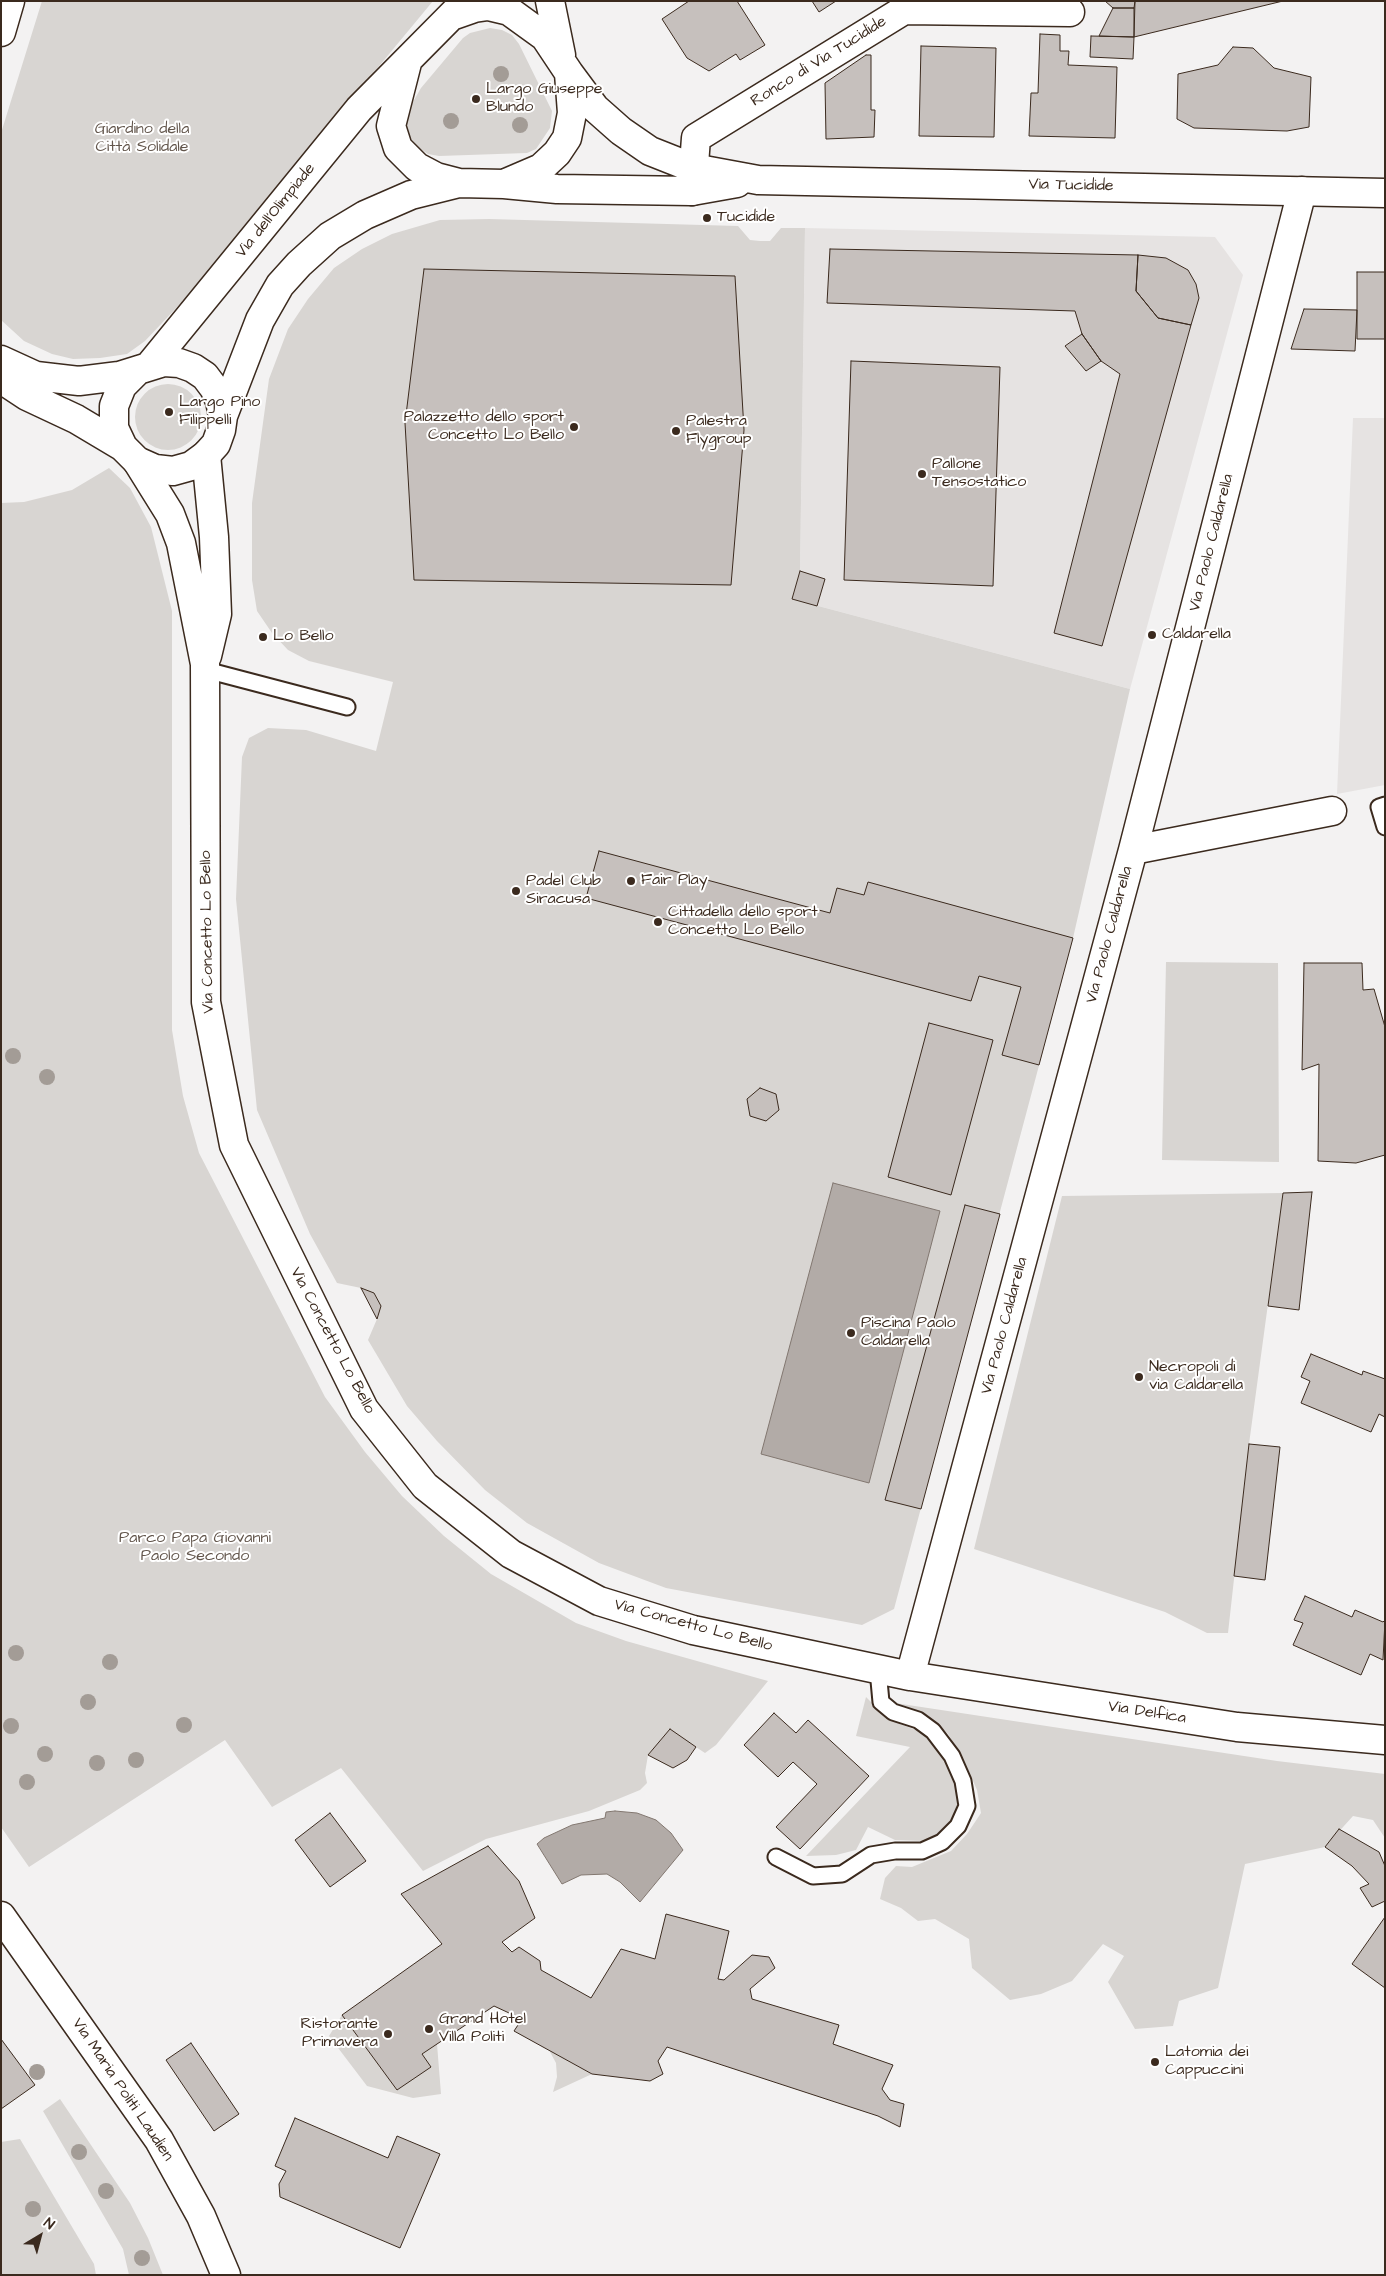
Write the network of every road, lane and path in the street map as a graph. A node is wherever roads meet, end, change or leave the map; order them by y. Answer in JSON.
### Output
{"nodes":[{"id":1,"x":10,"y":1,"type":"edge"},
{"id":2,"x":550,"y":1,"type":"edge"},
{"id":3,"x":954,"y":7,"type":"edge"},
{"id":4,"x":460,"y":8,"type":"edge"},
{"id":5,"x":1070,"y":12,"type":"dead end"},
{"id":6,"x":1,"y":32,"type":"edge"},
{"id":7,"x":407,"y":62,"type":"junction"},
{"id":8,"x":565,"y":66,"type":"junction"},
{"id":9,"x":692,"y":179,"type":"junction"},
{"id":10,"x":459,"y":184,"type":"junction"},
{"id":11,"x":504,"y":184,"type":"junction"},
{"id":12,"x":1302,"y":191,"type":"junction"},
{"id":13,"x":1385,"y":193,"type":"edge"},
{"id":14,"x":1,"y":360,"type":"edge"},
{"id":15,"x":143,"y":368,"type":"junction"},
{"id":16,"x":1,"y":379,"type":"edge"},
{"id":17,"x":223,"y":416,"type":"junction"},
{"id":18,"x":130,"y":454,"type":"junction"},
{"id":19,"x":206,"y":455,"type":"junction"},
{"id":20,"x":206,"y":667,"type":"junction"},
{"id":21,"x":347,"y":708,"type":"dead end"},
{"id":22,"x":1385,"y":805,"type":"edge"},
{"id":23,"x":1332,"y":812,"type":"dead end"},
{"id":24,"x":1385,"y":827,"type":"edge"},
{"id":25,"x":1133,"y":850,"type":"junction"},
{"id":26,"x":878,"y":1670,"type":"junction"},
{"id":27,"x":910,"y":1676,"type":"junction"},
{"id":28,"x":1385,"y":1740,"type":"edge"},
{"id":29,"x":776,"y":1857,"type":"dead end"},
{"id":30,"x":1,"y":1916,"type":"edge"},
{"id":31,"x":226,"y":2275,"type":"edge"}],
"edges":[{"from":1,"to":6,"type":"street"},
{"from":2,"to":8,"type":"street"},
{"from":3,"to":5,"type":"street","name":"Ronco di Via Tucidide"},
{"from":3,"to":9,"type":"street","name":"Ronco di Via Tucidide"},
{"from":4,"to":7,"type":"street","name":"Via dell'Olimpiade"},
{"from":4,"to":8,"type":"street"},
{"from":7,"to":10,"type":"street"},
{"from":7,"to":15,"type":"street","name":"Via dell'Olimpiade"},
{"from":8,"to":9,"type":"street"},
{"from":8,"to":11,"type":"street"},
{"from":9,"to":11,"type":"street"},
{"from":9,"to":12,"type":"street","name":"Via Tucidide"},
{"from":10,"to":11,"type":"street"},
{"from":10,"to":17,"type":"street"},
{"from":12,"to":13,"type":"street","name":"Via Tucidide"},
{"from":12,"to":25,"type":"street","name":"Via Paolo Caldarella"},
{"from":14,"to":15,"type":"street"},
{"from":15,"to":17,"type":"street"},
{"from":15,"to":18,"type":"street"},
{"from":16,"to":18,"type":"street"},
{"from":17,"to":19,"type":"street"},
{"from":18,"to":19,"type":"street"},
{"from":18,"to":20,"type":"street"},
{"from":19,"to":20,"type":"street"},
{"from":20,"to":21,"type":"lane"},
{"from":20,"to":26,"type":"street","name":"Via Concetto Lo Bello"},
{"from":22,"to":24,"type":"lane"},
{"from":23,"to":25,"type":"street"},
{"from":25,"to":27,"type":"street","name":"Via Paolo Caldarella"},
{"from":26,"to":27,"type":"street","name":"Via Concetto Lo Bello"},
{"from":26,"to":29,"type":"lane"},
{"from":27,"to":28,"type":"street","name":"Via Delfica"},
{"from":30,"to":31,"type":"street","name":"Via Maria Politi Laudien"}]}
